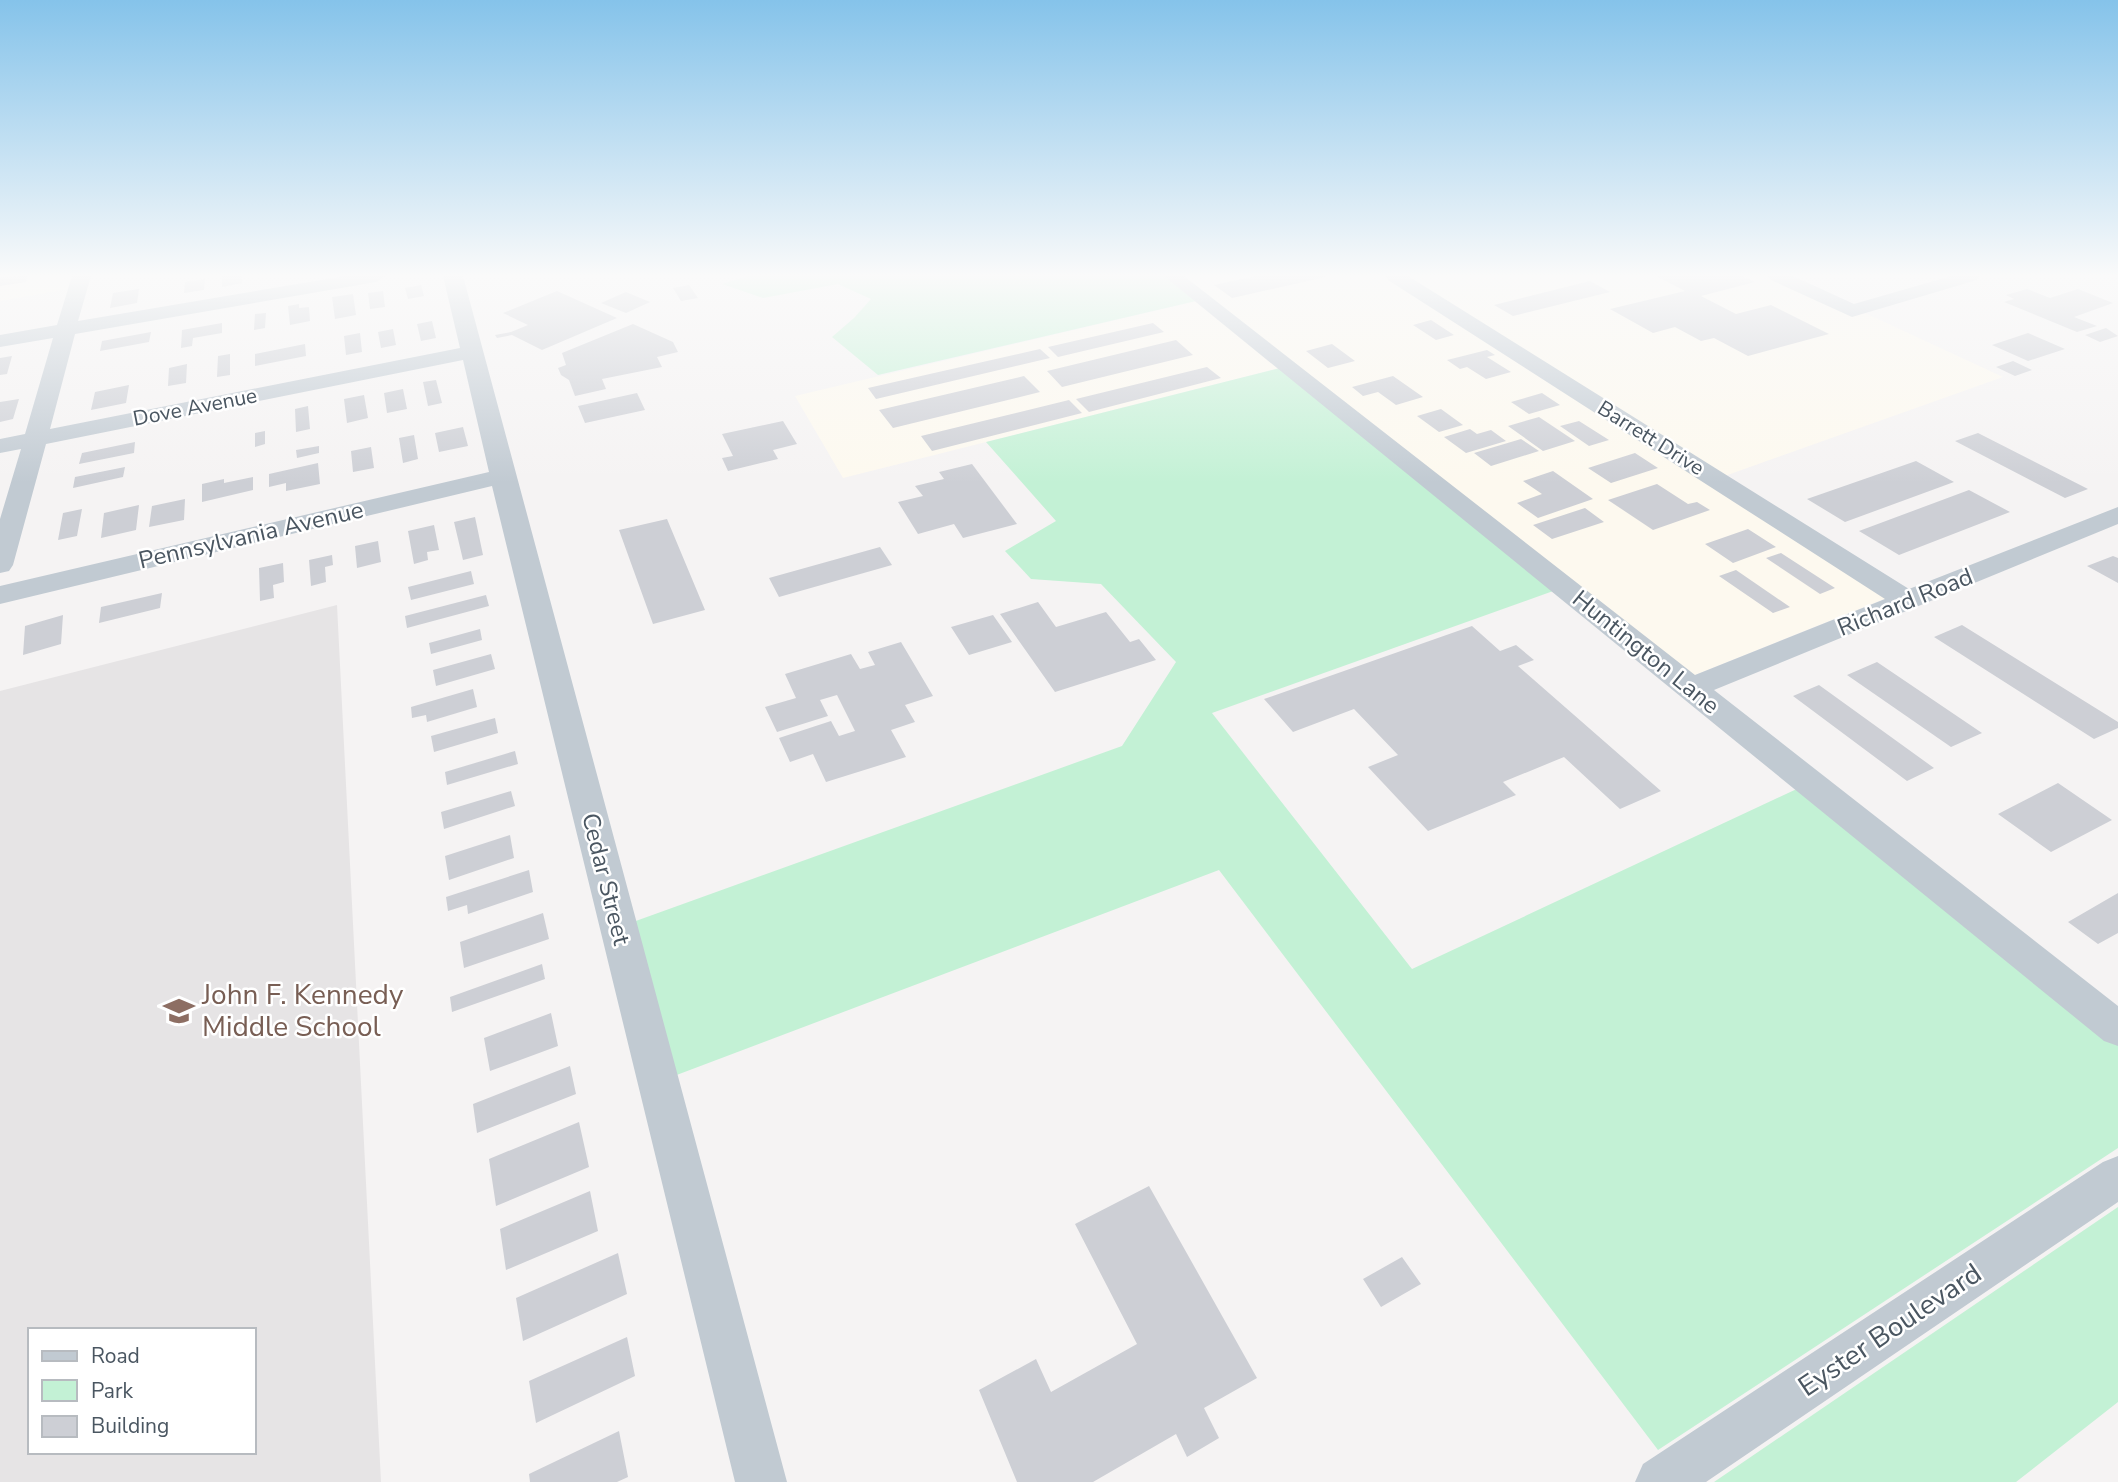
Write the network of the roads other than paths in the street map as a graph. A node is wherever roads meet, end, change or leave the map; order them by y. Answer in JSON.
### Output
{"nodes":[{"id":1,"x":61,"y":345,"type":"edge"},
{"id":2,"x":470,"y":345,"type":"edge"},
{"id":3,"x":1260,"y":345,"type":"edge"},
{"id":4,"x":1504,"y":345,"type":"edge"},
{"id":5,"x":472,"y":352,"type":"junction"},
{"id":6,"x":33,"y":439,"type":"junction"},
{"id":7,"x":0,"y":446,"type":"edge"},
{"id":8,"x":502,"y":476,"type":"junction"},
{"id":9,"x":2118,"y":515,"type":"edge"},
{"id":10,"x":0,"y":565,"type":"edge"},
{"id":11,"x":0,"y":595,"type":"edge"},
{"id":12,"x":1908,"y":601,"type":"junction"},
{"id":13,"x":1691,"y":688,"type":"junction"},
{"id":14,"x":2118,"y":1029,"type":"edge"},
{"id":15,"x":2118,"y":1177,"type":"edge"},
{"id":16,"x":761,"y":1482,"type":"edge"},
{"id":17,"x":1661,"y":1482,"type":"edge"}],
"edges":[{"from":1,"to":6,"type":"street"},
{"from":2,"to":5,"type":"street","name":"Cedar Street"},
{"from":3,"to":13,"type":"street","name":"Huntington Lane"},
{"from":4,"to":12,"type":"street","name":"Barrett Drive"},
{"from":5,"to":6,"type":"street","name":"Dove Avenue"},
{"from":5,"to":8,"type":"street","name":"Cedar Street"},
{"from":6,"to":7,"type":"street","name":"Dove Avenue"},
{"from":6,"to":10,"type":"street"},
{"from":8,"to":11,"type":"street","name":"Pennsylvania Avenue"},
{"from":8,"to":16,"type":"street","name":"Cedar Street"},
{"from":9,"to":12,"type":"street","name":"Richard Road"},
{"from":12,"to":13,"type":"street","name":"Richard Road"},
{"from":13,"to":14,"type":"street","name":"Huntington Lane"},
{"from":15,"to":17,"type":"street","name":"Eyster Boulevard"}]}
